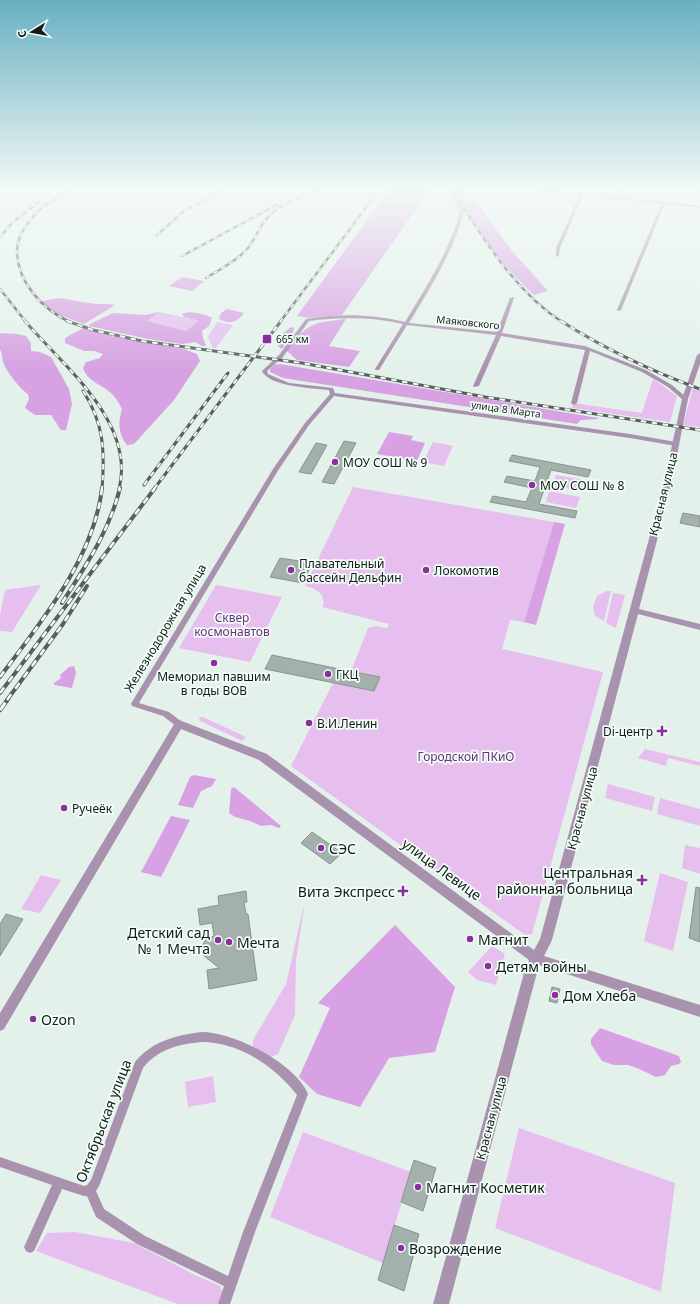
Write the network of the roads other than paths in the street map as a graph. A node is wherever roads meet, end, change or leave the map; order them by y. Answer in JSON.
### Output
{"nodes":[{"id":1,"x":447,"y":250,"type":"edge"},
{"id":2,"x":558,"y":250,"type":"edge"},
{"id":3,"x":644,"y":250,"type":"edge"},
{"id":4,"x":557,"y":256,"type":"dead end"},
{"id":5,"x":512,"y":298,"type":"dead end"},
{"id":6,"x":619,"y":310,"type":"dead end"},
{"id":7,"x":407,"y":324,"type":"junction"},
{"id":8,"x":499,"y":334,"type":"junction"},
{"id":9,"x":588,"y":349,"type":"junction"},
{"id":10,"x":700,"y":355,"type":"edge"},
{"id":11,"x":377,"y":369,"type":"dead end"},
{"id":12,"x":266,"y":375,"type":"joint"},
{"id":13,"x":476,"y":386,"type":"dead end"},
{"id":14,"x":332,"y":394,"type":"junction"},
{"id":15,"x":685,"y":399,"type":"junction"},
{"id":16,"x":574,"y":403,"type":"dead end"},
{"id":17,"x":676,"y":444,"type":"junction"},
{"id":18,"x":634,"y":610,"type":"junction"},
{"id":19,"x":700,"y":627,"type":"edge"},
{"id":20,"x":179,"y":724,"type":"junction"},
{"id":21,"x":536,"y":958,"type":"junction"},
{"id":22,"x":700,"y":1011,"type":"edge"},
{"id":23,"x":0,"y":1025,"type":"edge"},
{"id":24,"x":0,"y":1162,"type":"edge"},
{"id":25,"x":59,"y":1182,"type":"junction"},
{"id":26,"x":90,"y":1190,"type":"junction"},
{"id":27,"x":30,"y":1247,"type":"dead end"},
{"id":28,"x":231,"y":1283,"type":"junction"},
{"id":29,"x":224,"y":1304,"type":"edge"},
{"id":30,"x":441,"y":1304,"type":"edge"}],
"edges":[{"from":1,"to":7,"type":"street"},
{"from":2,"to":4,"type":"street"},
{"from":3,"to":6,"type":"street"},
{"from":5,"to":8,"type":"street"},
{"from":7,"to":8,"type":"street","name":"Маяковского"},
{"from":7,"to":11,"type":"street"},
{"from":7,"to":12,"type":"street","name":"Маяковского"},
{"from":8,"to":9,"type":"street","name":"Маяковского"},
{"from":8,"to":13,"type":"street"},
{"from":9,"to":15,"type":"street","name":"Маяковского"},
{"from":9,"to":16,"type":"street"},
{"from":10,"to":15,"type":"street","name":"Красная улица"},
{"from":12,"to":14,"type":"street","name":"улица 8 Марта"},
{"from":14,"to":17,"type":"street","name":"улица 8 Марта"},
{"from":14,"to":20,"type":"street","name":"Железнодорожная улица"},
{"from":15,"to":17,"type":"street","name":"Красная улица"},
{"from":17,"to":18,"type":"street","name":"Красная улица"},
{"from":18,"to":19,"type":"street"},
{"from":18,"to":21,"type":"street","name":"Красная улица"},
{"from":20,"to":21,"type":"street","name":"улица Левице"},
{"from":20,"to":23,"type":"street"},
{"from":21,"to":22,"type":"street","name":"улица Левице"},
{"from":21,"to":30,"type":"street","name":"Красная улица"},
{"from":24,"to":25,"type":"street"},
{"from":25,"to":26,"type":"street"},
{"from":25,"to":27,"type":"street"},
{"from":26,"to":28,"type":"street","name":"Октябрьская улица"},
{"from":26,"to":28,"type":"street","name":"Октябрьская улица"},
{"from":28,"to":29,"type":"street","name":"Октябрьская улица"}]}
